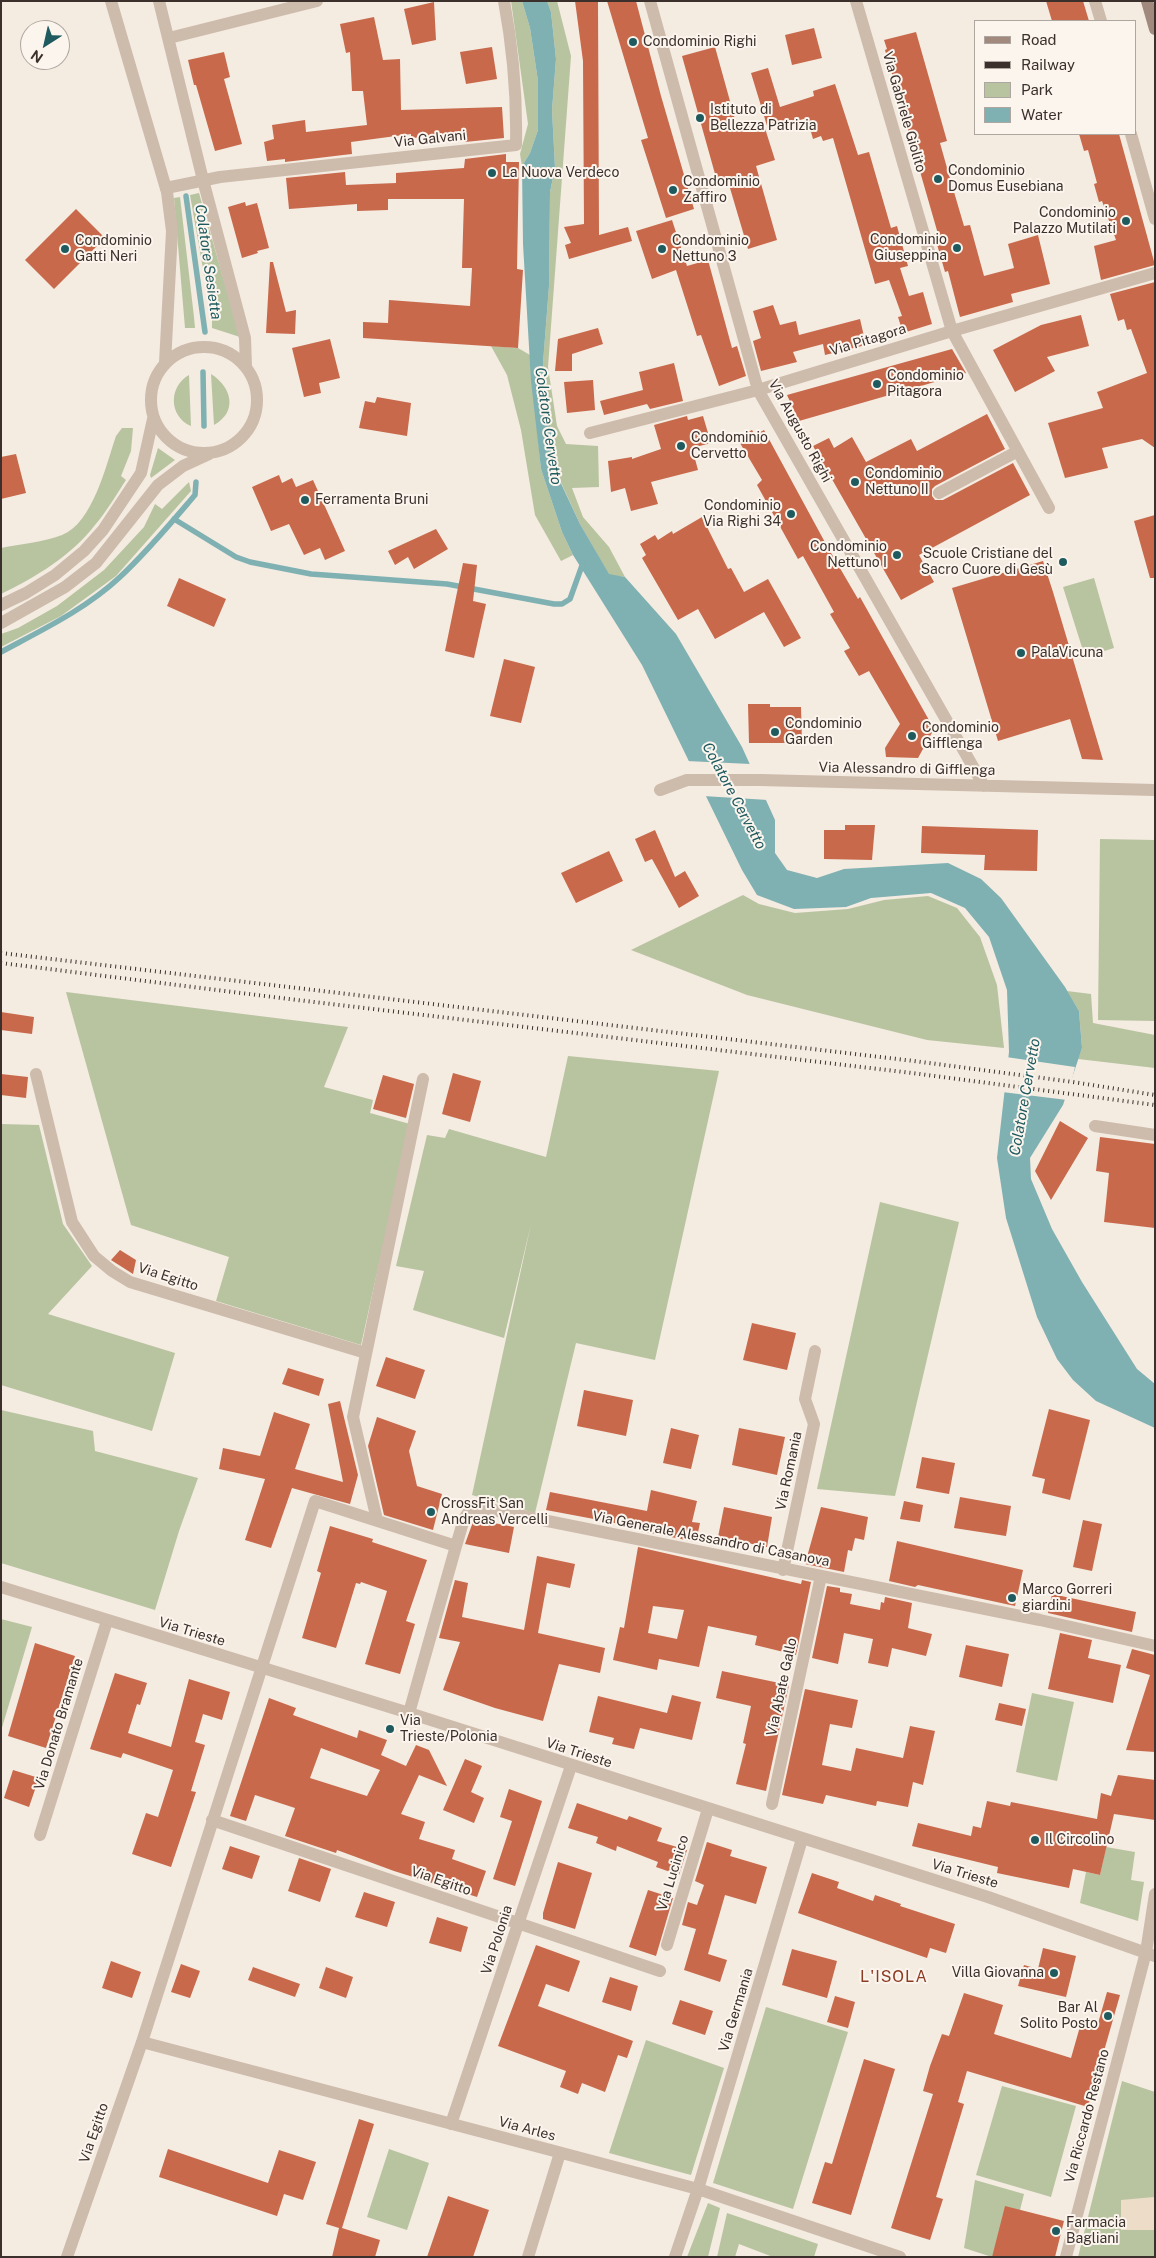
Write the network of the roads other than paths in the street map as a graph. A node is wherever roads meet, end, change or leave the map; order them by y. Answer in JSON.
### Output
{"nodes":[{"id":1,"x":111,"y":1,"type":"edge"},
{"id":2,"x":159,"y":1,"type":"edge"},
{"id":3,"x":317,"y":1,"type":"edge"},
{"id":4,"x":504,"y":1,"type":"edge"},
{"id":5,"x":650,"y":1,"type":"edge"},
{"id":6,"x":856,"y":1,"type":"edge"},
{"id":7,"x":1095,"y":1,"type":"edge"},
{"id":8,"x":1147,"y":1,"type":"edge"},
{"id":9,"x":1100,"y":20,"type":"edge"},
{"id":10,"x":1155,"y":29,"type":"edge"},
{"id":11,"x":169,"y":38,"type":"junction"},
{"id":12,"x":1131,"y":135,"type":"edge"},
{"id":13,"x":203,"y":180,"type":"junction"},
{"id":14,"x":166,"y":188,"type":"junction"},
{"id":15,"x":1155,"y":219,"type":"edge"},
{"id":16,"x":1155,"y":273,"type":"edge"},
{"id":17,"x":952,"y":330,"type":"junction"},
{"id":18,"x":165,"y":363,"type":"junction"},
{"id":19,"x":246,"y":367,"type":"junction"},
{"id":20,"x":758,"y":390,"type":"junction"},
{"id":21,"x":153,"y":419,"type":"junction"},
{"id":22,"x":590,"y":434,"type":"dead end"},
{"id":23,"x":1018,"y":450,"type":"junction"},
{"id":24,"x":210,"y":453,"type":"junction"},
{"id":25,"x":939,"y":493,"type":"dead end"},
{"id":26,"x":1049,"y":508,"type":"dead end"},
{"id":27,"x":1,"y":605,"type":"edge"},
{"id":28,"x":1,"y":623,"type":"edge"},
{"id":29,"x":984,"y":786,"type":"junction"},
{"id":30,"x":660,"y":790,"type":"dead end"},
{"id":31,"x":1155,"y":790,"type":"edge"},
{"id":32,"x":36,"y":1074,"type":"dead end"},
{"id":33,"x":424,"y":1079,"type":"dead end"},
{"id":34,"x":1095,"y":1126,"type":"dead end"},
{"id":35,"x":1155,"y":1135,"type":"edge"},
{"id":36,"x":815,"y":1351,"type":"dead end"},
{"id":37,"x":366,"y":1354,"type":"junction"},
{"id":38,"x":378,"y":1520,"type":"junction"},
{"id":39,"x":456,"y":1546,"type":"junction"},
{"id":40,"x":784,"y":1570,"type":"junction"},
{"id":41,"x":821,"y":1576,"type":"junction"},
{"id":42,"x":1,"y":1587,"type":"edge"},
{"id":43,"x":107,"y":1621,"type":"junction"},
{"id":44,"x":1155,"y":1646,"type":"edge"},
{"id":45,"x":260,"y":1668,"type":"junction"},
{"id":46,"x":409,"y":1714,"type":"junction"},
{"id":47,"x":571,"y":1766,"type":"junction"},
{"id":48,"x":772,"y":1804,"type":"dead end"},
{"id":49,"x":708,"y":1809,"type":"junction"},
{"id":50,"x":212,"y":1820,"type":"junction"},
{"id":51,"x":40,"y":1835,"type":"dead end"},
{"id":52,"x":802,"y":1839,"type":"junction"},
{"id":53,"x":1155,"y":1894,"type":"edge"},
{"id":54,"x":518,"y":1923,"type":"junction"},
{"id":55,"x":667,"y":1945,"type":"dead end"},
{"id":56,"x":1150,"y":1954,"type":"edge"},
{"id":57,"x":660,"y":1971,"type":"dead end"},
{"id":58,"x":142,"y":2042,"type":"junction"},
{"id":59,"x":452,"y":2124,"type":"junction"},
{"id":60,"x":560,"y":2153,"type":"junction"},
{"id":61,"x":698,"y":2189,"type":"junction"},
{"id":62,"x":67,"y":2257,"type":"edge"},
{"id":63,"x":528,"y":2257,"type":"edge"},
{"id":64,"x":675,"y":2257,"type":"edge"},
{"id":65,"x":900,"y":2257,"type":"edge"},
{"id":66,"x":1066,"y":2257,"type":"edge"}],
"edges":[{"from":1,"to":14,"type":"street"},
{"from":2,"to":11,"type":"street"},
{"from":3,"to":11,"type":"street"},
{"from":4,"to":13,"type":"street","name":"Via Galvani"},
{"from":5,"to":20,"type":"street","name":"Via Augusto Righi"},
{"from":6,"to":17,"type":"street","name":"Via Gabriele Giolito"},
{"from":7,"to":9,"type":"street"},
{"from":8,"to":10,"type":"main road"},
{"from":11,"to":13,"type":"street"},
{"from":12,"to":15,"type":"street"},
{"from":13,"to":14,"type":"street"},
{"from":13,"to":19,"type":"street"},
{"from":14,"to":18,"type":"street"},
{"from":16,"to":17,"type":"street","name":"Via Pitagora"},
{"from":17,"to":20,"type":"street","name":"Via Pitagora"},
{"from":17,"to":23,"type":"street","name":"Via Gabriele Giolito"},
{"from":18,"to":19,"type":"street"},
{"from":18,"to":21,"type":"street"},
{"from":19,"to":24,"type":"street"},
{"from":20,"to":22,"type":"street","name":"Via Pitagora"},
{"from":20,"to":29,"type":"street","name":"Via Augusto Righi"},
{"from":21,"to":24,"type":"street"},
{"from":21,"to":27,"type":"street"},
{"from":23,"to":25,"type":"street"},
{"from":23,"to":26,"type":"street","name":"Via Gabriele Giolito"},
{"from":24,"to":28,"type":"street"},
{"from":29,"to":30,"type":"street","name":"Via Alessandro di Gifflenga"},
{"from":29,"to":31,"type":"street","name":"Via Alessandro di Gifflenga"},
{"from":32,"to":37,"type":"street","name":"Via Egitto"},
{"from":33,"to":37,"type":"street"},
{"from":34,"to":35,"type":"street"},
{"from":36,"to":40,"type":"street","name":"Via Romania"},
{"from":37,"to":38,"type":"street"},
{"from":38,"to":39,"type":"street","name":"Via Egitto"},
{"from":38,"to":45,"type":"street","name":"Via Egitto"},
{"from":39,"to":40,"type":"street","name":"Via Generale Alessandro di Casanova"},
{"from":39,"to":46,"type":"street","name":"Via Generale Alessandro di Casanova"},
{"from":40,"to":41,"type":"street","name":"Via Generale Alessandro di Casanova"},
{"from":41,"to":44,"type":"street","name":"Via Generale Alessandro di Casanova"},
{"from":41,"to":48,"type":"street","name":"Via Abate Gallo"},
{"from":42,"to":43,"type":"street","name":"Via Trieste"},
{"from":43,"to":45,"type":"street","name":"Via Trieste"},
{"from":43,"to":51,"type":"street","name":"Via Donato Bramante"},
{"from":45,"to":46,"type":"street","name":"Via Trieste"},
{"from":45,"to":50,"type":"street","name":"Via Egitto"},
{"from":46,"to":47,"type":"street","name":"Via Trieste"},
{"from":47,"to":49,"type":"street","name":"Via Trieste"},
{"from":47,"to":54,"type":"street","name":"Via Polonia"},
{"from":49,"to":52,"type":"street","name":"Via Trieste"},
{"from":49,"to":55,"type":"street","name":"Via Lucinico"},
{"from":50,"to":54,"type":"street","name":"Via Egitto"},
{"from":50,"to":58,"type":"street","name":"Via Egitto"},
{"from":52,"to":56,"type":"street","name":"Via Trieste"},
{"from":52,"to":61,"type":"street","name":"Via Germania"},
{"from":53,"to":56,"type":"street","name":"Via Riccardo Restano"},
{"from":54,"to":57,"type":"street","name":"Via Egitto"},
{"from":54,"to":59,"type":"street","name":"Via Polonia"},
{"from":56,"to":66,"type":"street","name":"Via Riccardo Restano"},
{"from":58,"to":59,"type":"street","name":"Via Arles"},
{"from":58,"to":62,"type":"street","name":"Via Egitto"},
{"from":59,"to":60,"type":"street","name":"Via Arles"},
{"from":60,"to":61,"type":"street","name":"Via Arles"},
{"from":60,"to":63,"type":"street"},
{"from":61,"to":64,"type":"street","name":"Via Germania"},
{"from":61,"to":65,"type":"street","name":"Via Arles"}]}
